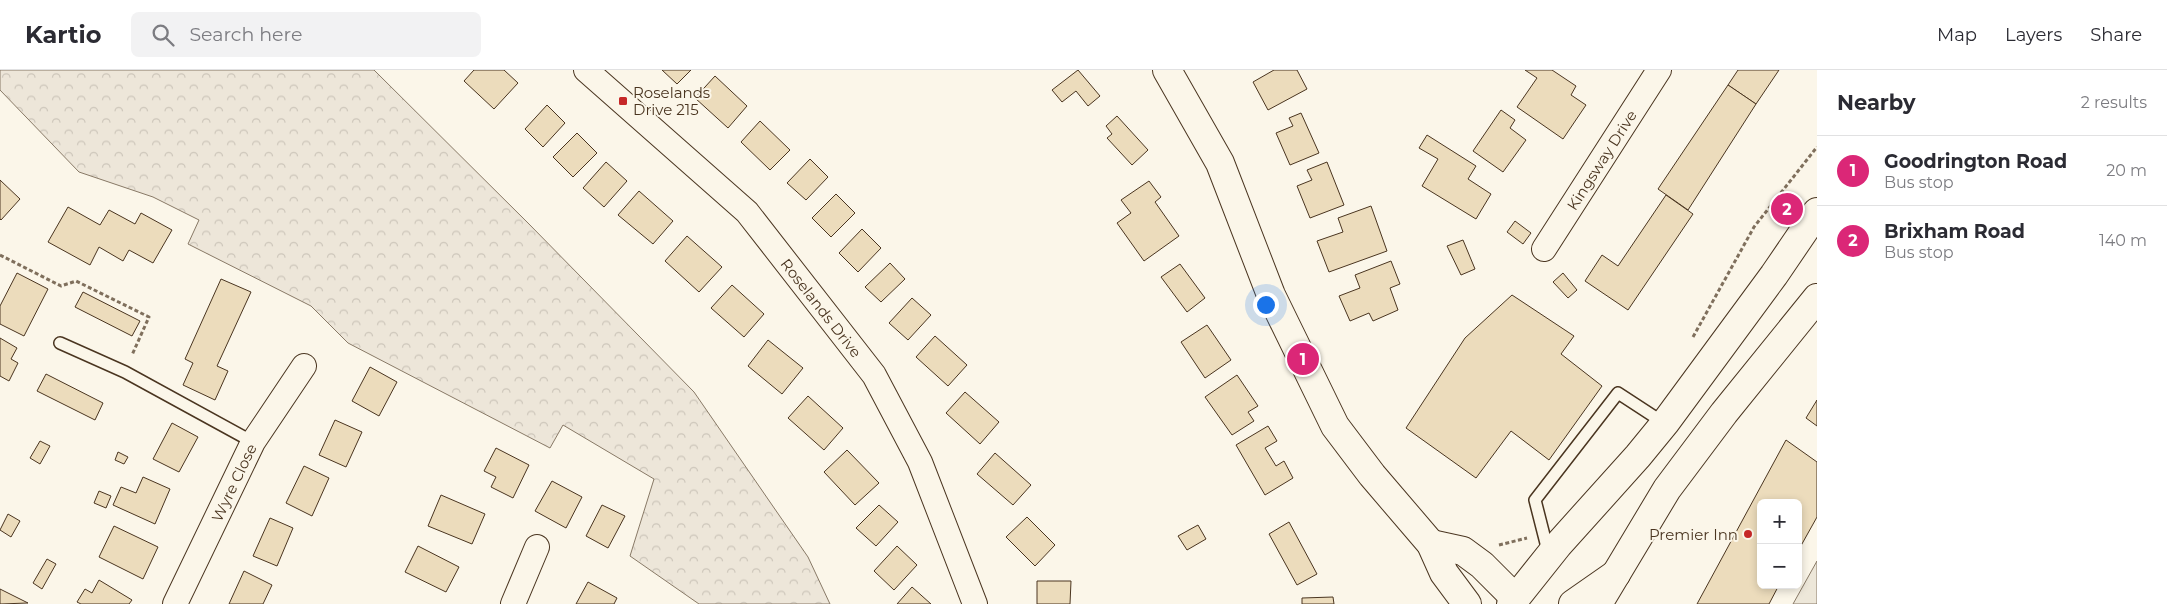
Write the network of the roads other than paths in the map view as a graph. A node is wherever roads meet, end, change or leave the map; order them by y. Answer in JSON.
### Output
{"nodes":[{"id":1,"x":586,"y":70,"type":"edge"},
{"id":2,"x":1167,"y":70,"type":"edge"},
{"id":3,"x":1659,"y":70,"type":"edge"},
{"id":4,"x":1817,"y":212,"type":"edge"},
{"id":5,"x":1544,"y":249,"type":"dead end"},
{"id":6,"x":1817,"y":298,"type":"edge"},
{"id":7,"x":60,"y":343,"type":"dead end"},
{"id":8,"x":304,"y":366,"type":"dead end"},
{"id":9,"x":1672,"y":412,"type":"junction"},
{"id":10,"x":254,"y":442,"type":"junction"},
{"id":11,"x":1431,"y":544,"type":"junction"},
{"id":12,"x":537,"y":547,"type":"dead end"},
{"id":13,"x":1549,"y":556,"type":"junction"},
{"id":14,"x":1616,"y":574,"type":"junction"},
{"id":15,"x":1513,"y":602,"type":"edge"},
{"id":16,"x":175,"y":604,"type":"edge"},
{"id":17,"x":513,"y":604,"type":"edge"},
{"id":18,"x":975,"y":604,"type":"edge"},
{"id":19,"x":1467,"y":604,"type":"edge"},
{"id":20,"x":1573,"y":604,"type":"edge"},
{"id":21,"x":1598,"y":604,"type":"edge"}],
"edges":[{"from":1,"to":18,"type":"street","name":"Roselands Drive"},
{"from":2,"to":11,"type":"main road"},
{"from":3,"to":5,"type":"street","name":"Kingsway Drive"},
{"from":4,"to":9,"type":"main road"},
{"from":6,"to":14,"type":"main road"},
{"from":7,"to":10,"type":"lane"},
{"from":8,"to":10,"type":"street","name":"Wyre Close"},
{"from":9,"to":13,"type":"main road"},
{"from":9,"to":13,"type":"lane"},
{"from":10,"to":16,"type":"street","name":"Wyre Close"},
{"from":11,"to":15,"type":"main road"},
{"from":11,"to":19,"type":"main road"},
{"from":12,"to":17,"type":"street"},
{"from":13,"to":15,"type":"main road"},
{"from":14,"to":20,"type":"main road"},
{"from":14,"to":21,"type":"main road"}]}
